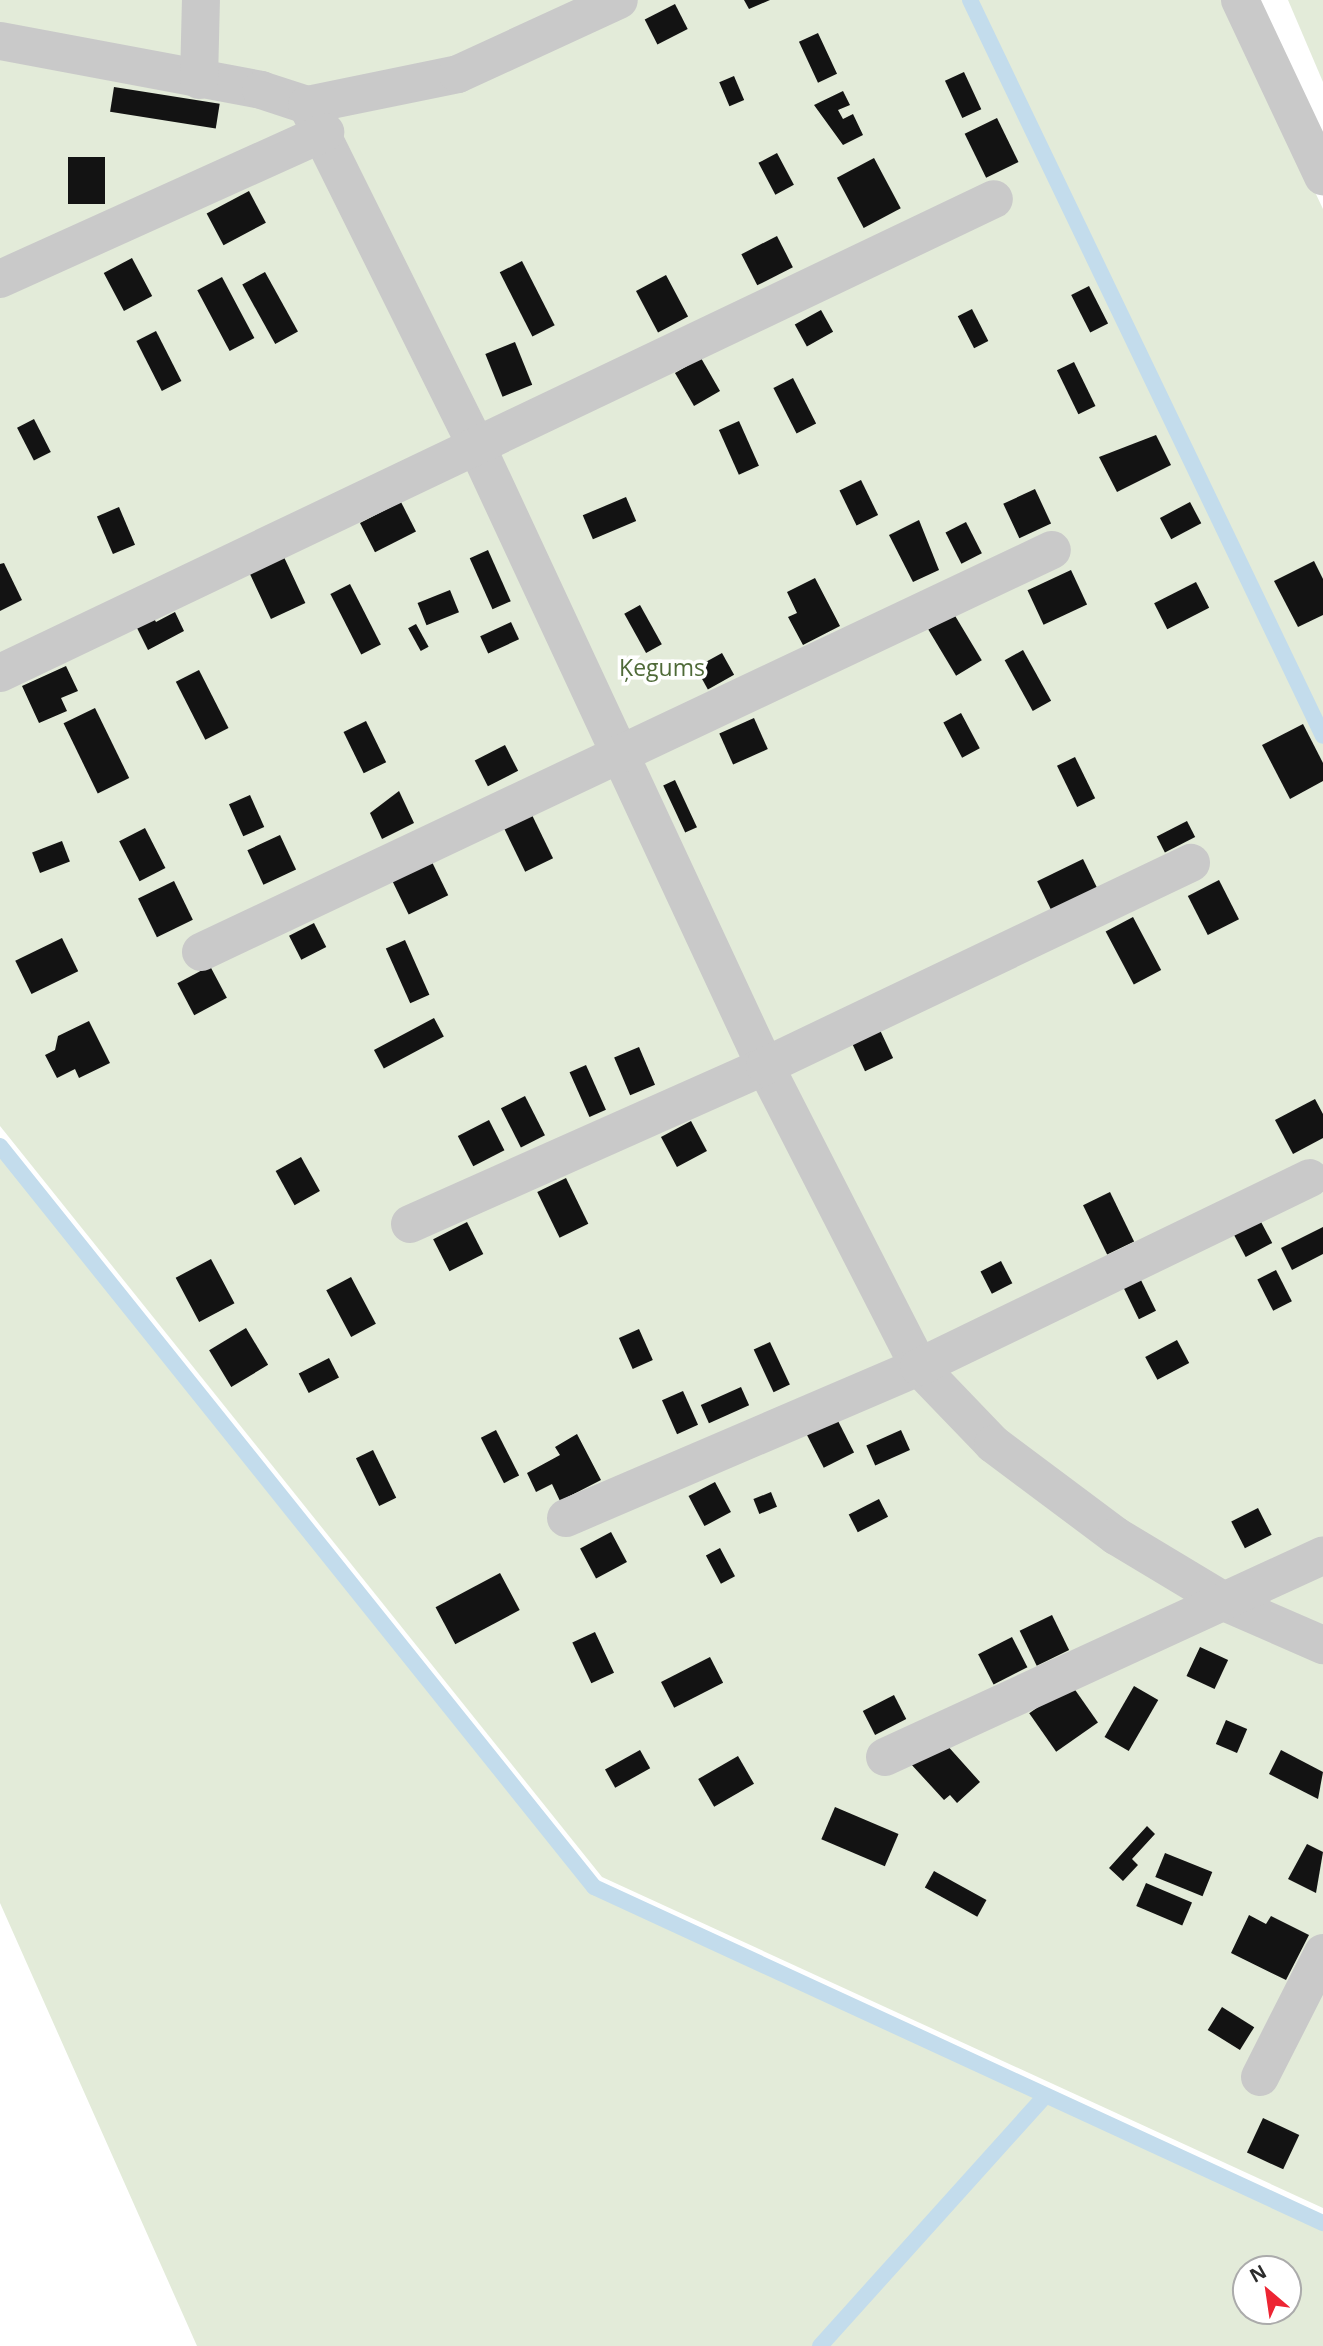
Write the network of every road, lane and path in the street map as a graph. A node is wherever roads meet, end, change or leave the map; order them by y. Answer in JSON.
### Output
{"nodes":[{"id":1,"x":201,"y":0,"type":"edge"},
{"id":2,"x":619,"y":0,"type":"edge"},
{"id":3,"x":1240,"y":0,"type":"edge"},
{"id":4,"x":0,"y":41,"type":"edge"},
{"id":5,"x":199,"y":80,"type":"junction"},
{"id":6,"x":316,"y":118,"type":"junction"},
{"id":7,"x":1323,"y":176,"type":"edge"},
{"id":8,"x":994,"y":199,"type":"dead end"},
{"id":9,"x":0,"y":279,"type":"edge"},
{"id":10,"x":477,"y":447,"type":"junction"},
{"id":11,"x":1052,"y":550,"type":"dead end"},
{"id":12,"x":0,"y":673,"type":"edge"},
{"id":13,"x":622,"y":755,"type":"junction"},
{"id":14,"x":1191,"y":863,"type":"dead end"},
{"id":15,"x":201,"y":953,"type":"dead end"},
{"id":16,"x":765,"y":1066,"type":"junction"},
{"id":17,"x":1310,"y":1178,"type":"dead end"},
{"id":18,"x":410,"y":1224,"type":"dead end"},
{"id":19,"x":919,"y":1367,"type":"junction"},
{"id":20,"x":566,"y":1518,"type":"dead end"},
{"id":21,"x":1323,"y":1556,"type":"edge"},
{"id":22,"x":1229,"y":1604,"type":"junction"},
{"id":23,"x":1323,"y":1645,"type":"edge"},
{"id":24,"x":885,"y":1757,"type":"dead end"},
{"id":25,"x":1323,"y":1953,"type":"edge"},
{"id":26,"x":1260,"y":2077,"type":"dead end"}],
"edges":[{"from":1,"to":5,"type":"street"},
{"from":2,"to":6,"type":"street"},
{"from":3,"to":7,"type":"street"},
{"from":4,"to":5,"type":"street"},
{"from":5,"to":6,"type":"street"},
{"from":6,"to":9,"type":"street"},
{"from":6,"to":10,"type":"street"},
{"from":8,"to":10,"type":"street"},
{"from":10,"to":12,"type":"street"},
{"from":10,"to":13,"type":"street"},
{"from":11,"to":13,"type":"street"},
{"from":13,"to":15,"type":"street"},
{"from":13,"to":16,"type":"street"},
{"from":14,"to":16,"type":"street"},
{"from":16,"to":18,"type":"street"},
{"from":16,"to":19,"type":"street"},
{"from":17,"to":19,"type":"street"},
{"from":19,"to":20,"type":"street"},
{"from":19,"to":22,"type":"street"},
{"from":21,"to":22,"type":"street"},
{"from":22,"to":23,"type":"street"},
{"from":22,"to":24,"type":"street"},
{"from":25,"to":26,"type":"street"}]}
